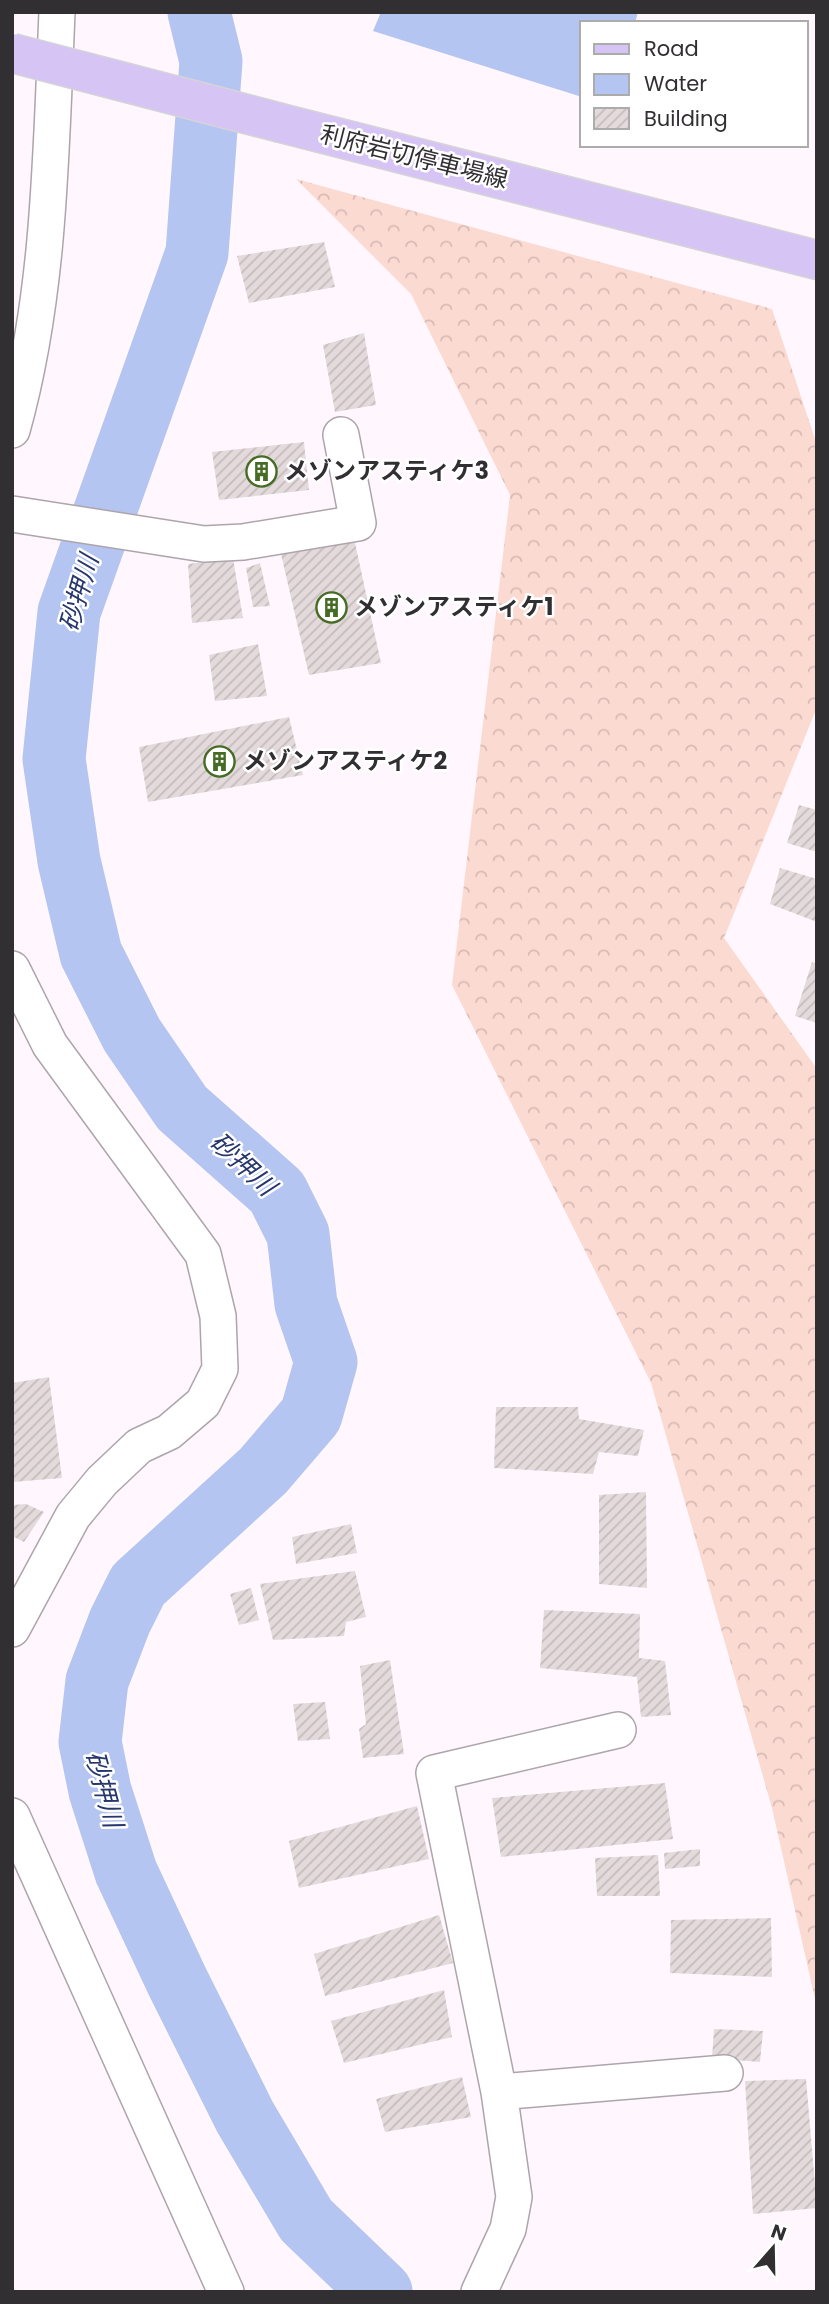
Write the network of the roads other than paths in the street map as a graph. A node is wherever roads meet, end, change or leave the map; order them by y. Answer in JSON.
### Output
{"nodes":[{"id":1,"x":57,"y":12,"type":"edge"},
{"id":2,"x":12,"y":53,"type":"edge"},
{"id":3,"x":817,"y":260,"type":"edge"},
{"id":4,"x":12,"y":430,"type":"edge"},
{"id":5,"x":341,"y":435,"type":"dead end"},
{"id":6,"x":22,"y":515,"type":"edge"},
{"id":7,"x":12,"y":970,"type":"edge"},
{"id":8,"x":12,"y":1629,"type":"edge"},
{"id":9,"x":618,"y":1730,"type":"dead end"},
{"id":10,"x":12,"y":1816,"type":"edge"},
{"id":11,"x":725,"y":2073,"type":"dead end"},
{"id":12,"x":499,"y":2092,"type":"junction"},
{"id":13,"x":483,"y":2290,"type":"edge"},
{"id":14,"x":226,"y":2292,"type":"edge"}],
"edges":[{"from":1,"to":4,"type":"street"},
{"from":2,"to":3,"type":"main road","name":"利府岩切停車場線","bridge":true},
{"from":5,"to":6,"type":"street"},
{"from":7,"to":8,"type":"street"},
{"from":9,"to":12,"type":"street"},
{"from":10,"to":14,"type":"street"},
{"from":11,"to":12,"type":"street"},
{"from":12,"to":13,"type":"street"}]}
